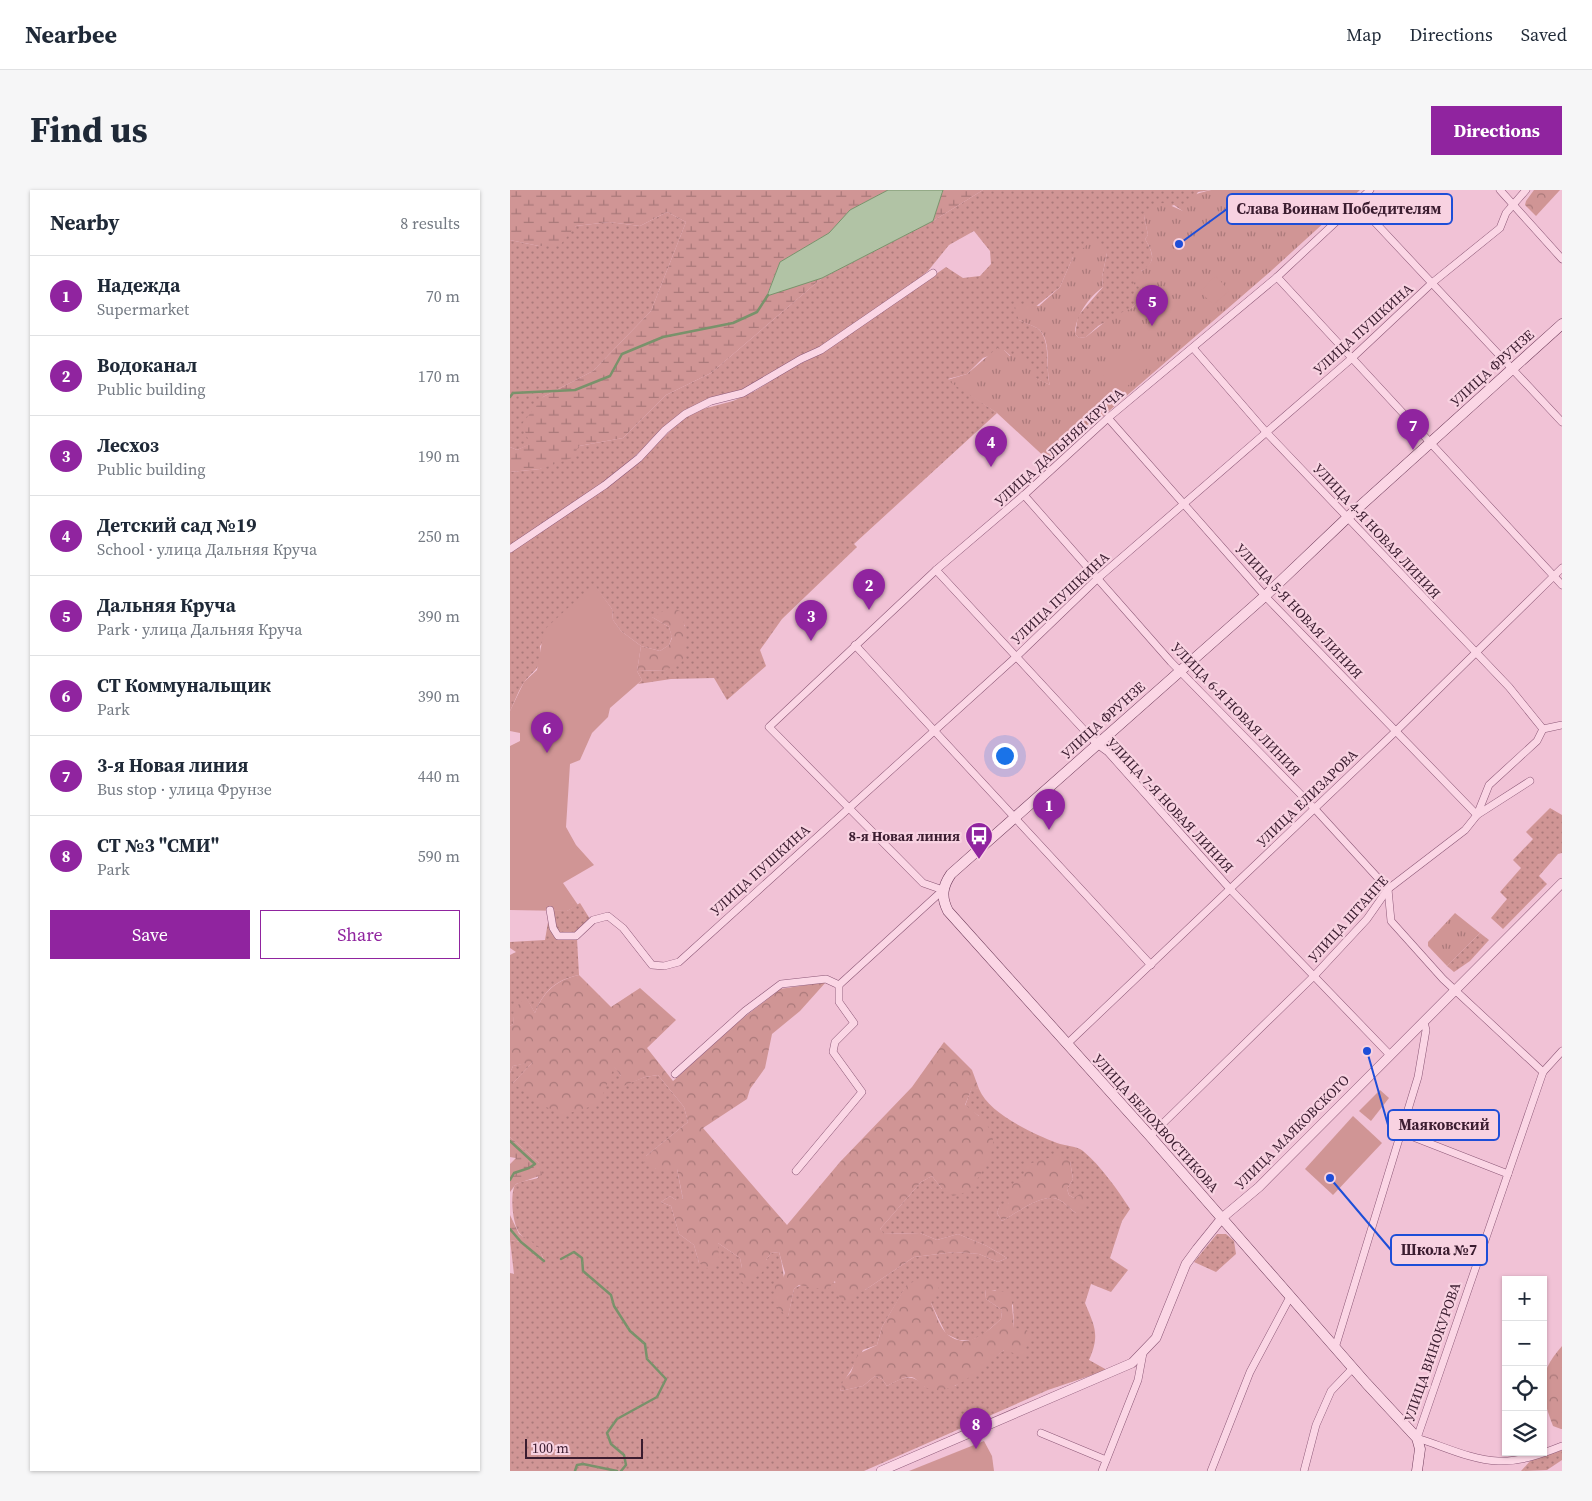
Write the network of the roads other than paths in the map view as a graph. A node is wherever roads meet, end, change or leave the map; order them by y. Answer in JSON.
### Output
{"nodes":[{"id":1,"x":1370,"y":190,"type":"edge"},
{"id":2,"x":1500,"y":190,"type":"edge"},
{"id":3,"x":1526,"y":190,"type":"edge"},
{"id":4,"x":1356,"y":202,"type":"junction"},
{"id":5,"x":1513,"y":204,"type":"junction"},
{"id":6,"x":1562,"y":259,"type":"edge"},
{"id":7,"x":933,"y":273,"type":"dead end"},
{"id":8,"x":1277,"y":277,"type":"junction"},
{"id":9,"x":1432,"y":283,"type":"junction"},
{"id":10,"x":1562,"y":324,"type":"edge"},
{"id":11,"x":1194,"y":349,"type":"junction"},
{"id":12,"x":1351,"y":359,"type":"junction"},
{"id":13,"x":1512,"y":367,"type":"junction"},
{"id":14,"x":1108,"y":418,"type":"junction"},
{"id":15,"x":1562,"y":422,"type":"edge"},
{"id":16,"x":1266,"y":432,"type":"junction"},
{"id":17,"x":1431,"y":442,"type":"junction"},
{"id":18,"x":1024,"y":496,"type":"junction"},
{"id":19,"x":1185,"y":504,"type":"junction"},
{"id":20,"x":1348,"y":517,"type":"junction"},
{"id":21,"x":510,"y":550,"type":"edge"},
{"id":22,"x":1562,"y":568,"type":"edge"},
{"id":23,"x":936,"y":570,"type":"junction"},
{"id":24,"x":1553,"y":575,"type":"junction"},
{"id":25,"x":1097,"y":579,"type":"junction"},
{"id":26,"x":1562,"y":585,"type":"edge"},
{"id":27,"x":1265,"y":596,"type":"junction"},
{"id":28,"x":855,"y":645,"type":"junction"},
{"id":29,"x":1474,"y":652,"type":"junction"},
{"id":30,"x":1016,"y":656,"type":"junction"},
{"id":31,"x":1180,"y":670,"type":"junction"},
{"id":32,"x":1562,"y":725,"type":"edge"},
{"id":33,"x":934,"y":729,"type":"junction"},
{"id":34,"x":1543,"y":729,"type":"junction"},
{"id":35,"x":1396,"y":732,"type":"junction"},
{"id":36,"x":1096,"y":744,"type":"junction"},
{"id":37,"x":1530,"y":781,"type":"dead end"},
{"id":38,"x":849,"y":806,"type":"junction"},
{"id":39,"x":1314,"y":808,"type":"junction"},
{"id":40,"x":1477,"y":815,"type":"junction"},
{"id":41,"x":1015,"y":817,"type":"junction"},
{"id":42,"x":1562,"y":883,"type":"edge"},
{"id":43,"x":1388,"y":889,"type":"junction"},
{"id":44,"x":943,"y":890,"type":"junction"},
{"id":45,"x":1231,"y":890,"type":"junction"},
{"id":46,"x":550,"y":910,"type":"dead end"},
{"id":47,"x":1151,"y":964,"type":"junction"},
{"id":48,"x":1314,"y":976,"type":"junction"},
{"id":49,"x":839,"y":985,"type":"junction"},
{"id":50,"x":1453,"y":990,"type":"junction"},
{"id":51,"x":1424,"y":1022,"type":"junction"},
{"id":52,"x":1067,"y":1044,"type":"junction"},
{"id":53,"x":1562,"y":1051,"type":"edge"},
{"id":54,"x":1389,"y":1054,"type":"junction"},
{"id":55,"x":1543,"y":1072,"type":"junction"},
{"id":56,"x":674,"y":1074,"type":"dead end"},
{"id":57,"x":1403,"y":1133,"type":"junction"},
{"id":58,"x":1150,"y":1136,"type":"junction"},
{"id":59,"x":796,"y":1172,"type":"dead end"},
{"id":60,"x":1508,"y":1174,"type":"junction"},
{"id":61,"x":1222,"y":1218,"type":"junction"},
{"id":62,"x":1290,"y":1297,"type":"junction"},
{"id":63,"x":1335,"y":1348,"type":"junction"},
{"id":64,"x":1143,"y":1353,"type":"junction"},
{"id":65,"x":1353,"y":1368,"type":"junction"},
{"id":66,"x":1041,"y":1434,"type":"dead end"},
{"id":67,"x":1417,"y":1438,"type":"junction"},
{"id":68,"x":1562,"y":1446,"type":"edge"},
{"id":69,"x":1106,"y":1460,"type":"junction"},
{"id":70,"x":881,"y":1471,"type":"edge"},
{"id":71,"x":1102,"y":1471,"type":"edge"},
{"id":72,"x":1211,"y":1471,"type":"edge"},
{"id":73,"x":1304,"y":1471,"type":"edge"},
{"id":74,"x":1417,"y":1471,"type":"edge"}],
"edges":[{"from":1,"to":4,"type":"street","name":"УЛИЦА ДАЛЬНЯЯ КРУЧА"},
{"from":2,"to":5,"type":"street"},
{"from":3,"to":5,"type":"street","name":"УЛИЦА ПУШКИНА"},
{"from":4,"to":8,"type":"street","name":"УЛИЦА ДАЛЬНЯЯ КРУЧА"},
{"from":4,"to":9,"type":"street"},
{"from":5,"to":6,"type":"street"},
{"from":5,"to":9,"type":"street","name":"УЛИЦА ПУШКИНА"},
{"from":7,"to":21,"type":"street"},
{"from":8,"to":11,"type":"street","name":"УЛИЦА ДАЛЬНЯЯ КРУЧА"},
{"from":8,"to":12,"type":"street"},
{"from":9,"to":12,"type":"street","name":"УЛИЦА ПУШКИНА"},
{"from":9,"to":13,"type":"street"},
{"from":10,"to":13,"type":"main road","name":"УЛИЦА ФРУНЗЕ"},
{"from":11,"to":14,"type":"street","name":"УЛИЦА ДАЛЬНЯЯ КРУЧА"},
{"from":11,"to":16,"type":"street","name":"УЛИЦА 4-Я НОВАЯ ЛИНИЯ"},
{"from":12,"to":16,"type":"street","name":"УЛИЦА ПУШКИНА"},
{"from":12,"to":17,"type":"street"},
{"from":13,"to":15,"type":"street"},
{"from":13,"to":17,"type":"main road","name":"УЛИЦА ФРУНЗЕ"},
{"from":14,"to":18,"type":"street","name":"УЛИЦА ДАЛЬНЯЯ КРУЧА"},
{"from":14,"to":19,"type":"street","name":"УЛИЦА 5-Я НОВАЯ ЛИНИЯ"},
{"from":16,"to":19,"type":"street","name":"УЛИЦА ПУШКИНА"},
{"from":16,"to":20,"type":"street","name":"УЛИЦА 4-Я НОВАЯ ЛИНИЯ"},
{"from":17,"to":20,"type":"main road","name":"УЛИЦА ФРУНЗЕ"},
{"from":17,"to":24,"type":"street"},
{"from":18,"to":23,"type":"street","name":"УЛИЦА ДАЛЬНЯЯ КРУЧА"},
{"from":18,"to":25,"type":"street","name":"УЛИЦА 6-Я НОВАЯ ЛИНИЯ"},
{"from":19,"to":25,"type":"street","name":"УЛИЦА ПУШКИНА"},
{"from":19,"to":27,"type":"street","name":"УЛИЦА 5-Я НОВАЯ ЛИНИЯ"},
{"from":20,"to":27,"type":"main road","name":"УЛИЦА ФРУНЗЕ"},
{"from":20,"to":29,"type":"street","name":"УЛИЦА 4-Я НОВАЯ ЛИНИЯ"},
{"from":22,"to":24,"type":"street","name":"УЛИЦА ЕЛИЗАРОВА"},
{"from":23,"to":28,"type":"street","name":"УЛИЦА ДАЛЬНЯЯ КРУЧА"},
{"from":23,"to":30,"type":"street","name":"УЛИЦА 7-Я НОВАЯ ЛИНИЯ"},
{"from":24,"to":26,"type":"street"},
{"from":24,"to":29,"type":"street","name":"УЛИЦА ЕЛИЗАРОВА"},
{"from":25,"to":30,"type":"street","name":"УЛИЦА ПУШКИНА"},
{"from":25,"to":31,"type":"street","name":"УЛИЦА 6-Я НОВАЯ ЛИНИЯ"},
{"from":27,"to":31,"type":"main road","name":"УЛИЦА ФРУНЗЕ"},
{"from":27,"to":35,"type":"street","name":"УЛИЦА 5-Я НОВАЯ ЛИНИЯ"},
{"from":28,"to":33,"type":"street"},
{"from":28,"to":38,"type":"street","name":"УЛИЦА ДАЛЬНЯЯ КРУЧА"},
{"from":29,"to":34,"type":"street","name":"УЛИЦА 4-Я НОВАЯ ЛИНИЯ"},
{"from":29,"to":35,"type":"street","name":"УЛИЦА ЕЛИЗАРОВА"},
{"from":30,"to":33,"type":"street","name":"УЛИЦА ПУШКИНА"},
{"from":30,"to":36,"type":"street","name":"УЛИЦА 7-Я НОВАЯ ЛИНИЯ"},
{"from":31,"to":36,"type":"main road","name":"УЛИЦА ФРУНЗЕ"},
{"from":31,"to":39,"type":"street","name":"УЛИЦА 6-Я НОВАЯ ЛИНИЯ"},
{"from":32,"to":34,"type":"street"},
{"from":33,"to":38,"type":"street","name":"УЛИЦА ПУШКИНА"},
{"from":33,"to":41,"type":"street"},
{"from":34,"to":40,"type":"street","name":"УЛИЦА ШТАНГЕ"},
{"from":35,"to":39,"type":"street","name":"УЛИЦА ЕЛИЗАРОВА"},
{"from":35,"to":40,"type":"street","name":"УЛИЦА 5-Я НОВАЯ ЛИНИЯ"},
{"from":36,"to":41,"type":"main road","name":"УЛИЦА ФРУНЗЕ"},
{"from":36,"to":45,"type":"street","name":"УЛИЦА 7-Я НОВАЯ ЛИНИЯ"},
{"from":37,"to":40,"type":"street"},
{"from":38,"to":44,"type":"street"},
{"from":38,"to":46,"type":"street","name":"УЛИЦА ПУШКИНА"},
{"from":39,"to":43,"type":"street","name":"УЛИЦА 6-Я НОВАЯ ЛИНИЯ"},
{"from":39,"to":45,"type":"street","name":"УЛИЦА ЕЛИЗАРОВА"},
{"from":40,"to":43,"type":"street","name":"УЛИЦА ШТАНГЕ"},
{"from":41,"to":44,"type":"main road","name":"УЛИЦА ФРУНЗЕ"},
{"from":41,"to":47,"type":"street"},
{"from":42,"to":50,"type":"street","name":"УЛИЦА МАЯКОВСКОГО"},
{"from":43,"to":48,"type":"street","name":"УЛИЦА ШТАНГЕ"},
{"from":43,"to":50,"type":"street"},
{"from":44,"to":49,"type":"street","name":"УЛИЦА ФРУНЗЕ"},
{"from":44,"to":52,"type":"main road","name":"УЛИЦА БЕЛОХВОСТИКОВА"},
{"from":45,"to":47,"type":"street","name":"УЛИЦА ЕЛИЗАРОВА"},
{"from":45,"to":48,"type":"street","name":"УЛИЦА 7-Я НОВАЯ ЛИНИЯ"},
{"from":47,"to":52,"type":"street","name":"УЛИЦА ЕЛИЗАРОВА"},
{"from":48,"to":54,"type":"street","name":"УЛИЦА 7-Я НОВАЯ ЛИНИЯ"},
{"from":48,"to":58,"type":"street","name":"УЛИЦА ШТАНГЕ"},
{"from":49,"to":56,"type":"street"},
{"from":49,"to":59,"type":"street"},
{"from":50,"to":51,"type":"street","name":"УЛИЦА МАЯКОВСКОГО"},
{"from":50,"to":55,"type":"street"},
{"from":51,"to":54,"type":"street","name":"УЛИЦА МАЯКОВСКОГО"},
{"from":51,"to":57,"type":"street"},
{"from":52,"to":58,"type":"main road","name":"УЛИЦА БЕЛОХВОСТИКОВА"},
{"from":53,"to":55,"type":"street","name":"УЛИЦА ВИНОКУРОВА"},
{"from":54,"to":61,"type":"street","name":"УЛИЦА МАЯКОВСКОГО"},
{"from":55,"to":60,"type":"street","name":"УЛИЦА ВИНОКУРОВА"},
{"from":57,"to":60,"type":"street"},
{"from":57,"to":63,"type":"street"},
{"from":58,"to":61,"type":"main road","name":"УЛИЦА БЕЛОХВОСТИКОВА"},
{"from":60,"to":67,"type":"street","name":"УЛИЦА ВИНОКУРОВА"},
{"from":61,"to":62,"type":"main road","name":"УЛИЦА БЕЛОХВОСТИКОВА"},
{"from":61,"to":64,"type":"street","name":"УЛИЦА МАЯКОВСКОГО"},
{"from":62,"to":63,"type":"main road","name":"УЛИЦА БЕЛОХВОСТИКОВА"},
{"from":62,"to":72,"type":"street"},
{"from":63,"to":65,"type":"main road","name":"УЛИЦА БЕЛОХВОСТИКОВА"},
{"from":64,"to":69,"type":"street"},
{"from":64,"to":70,"type":"street","name":"УЛИЦА МАЯКОВСКОГО"},
{"from":65,"to":67,"type":"main road","name":"УЛИЦА БЕЛОХВОСТИКОВА"},
{"from":65,"to":73,"type":"street"},
{"from":66,"to":69,"type":"street"},
{"from":67,"to":68,"type":"street","name":"УЛИЦА БЕЛОХВОСТИКОВА"},
{"from":67,"to":74,"type":"main road","name":"УЛИЦА ВИНОКУРОВА"},
{"from":69,"to":71,"type":"street"}]}
